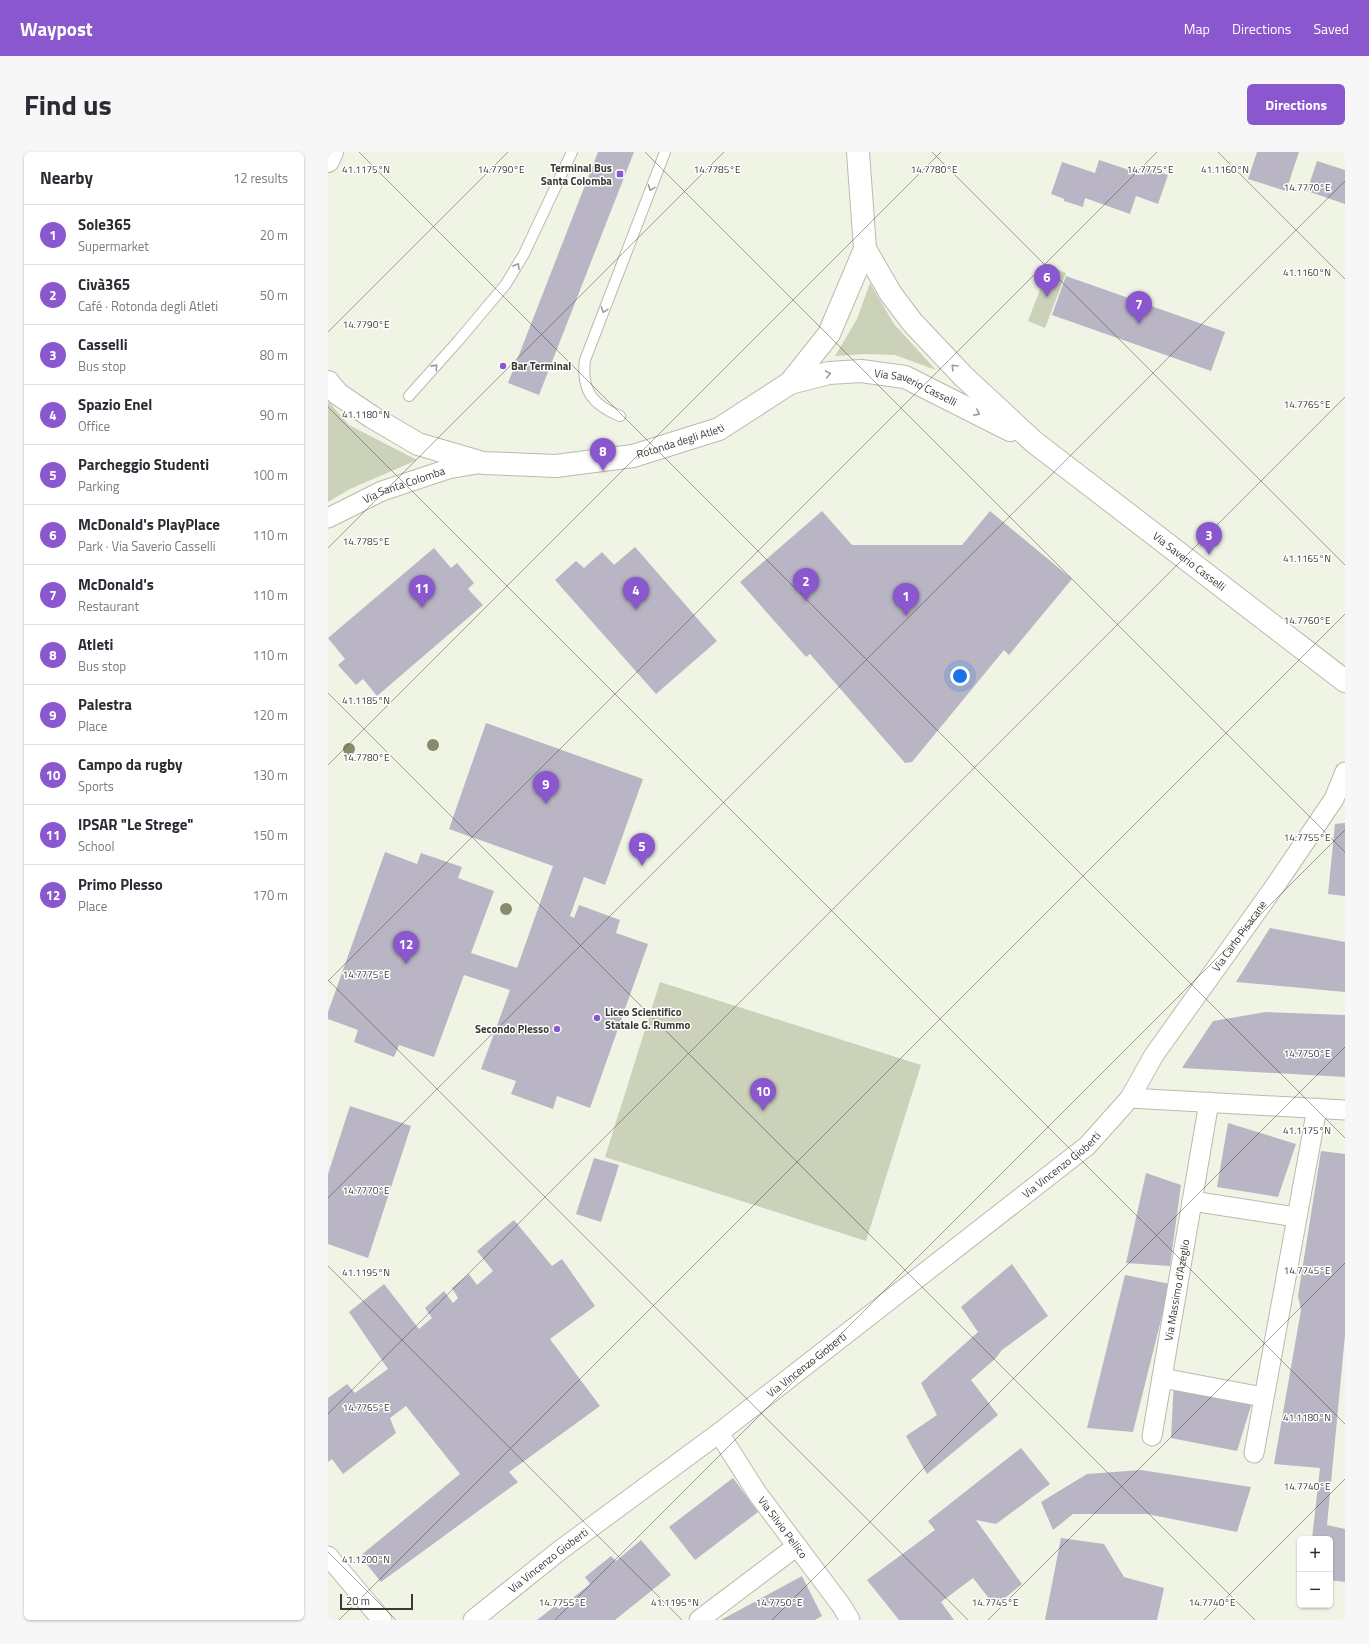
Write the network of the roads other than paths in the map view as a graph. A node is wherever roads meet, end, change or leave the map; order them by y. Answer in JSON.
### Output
{"nodes":[{"id":1,"x":332,"y":152,"type":"edge"},
{"id":2,"x":572,"y":152,"type":"edge"},
{"id":3,"x":665,"y":152,"type":"edge"},
{"id":4,"x":858,"y":152,"type":"edge"},
{"id":5,"x":328,"y":161,"type":"edge"},
{"id":6,"x":865,"y":249,"type":"junction"},
{"id":7,"x":328,"y":382,"type":"edge"},
{"id":8,"x":790,"y":383,"type":"junction"},
{"id":9,"x":409,"y":396,"type":"dead end"},
{"id":10,"x":620,"y":416,"type":"dead end"},
{"id":11,"x":1034,"y":442,"type":"junction"},
{"id":12,"x":483,"y":463,"type":"junction"},
{"id":13,"x":328,"y":518,"type":"edge"},
{"id":14,"x":1345,"y":681,"type":"edge"},
{"id":15,"x":1345,"y":772,"type":"edge"},
{"id":16,"x":1130,"y":1098,"type":"junction"},
{"id":17,"x":1208,"y":1102,"type":"junction"},
{"id":18,"x":1317,"y":1108,"type":"junction"},
{"id":19,"x":1345,"y":1110,"type":"edge"},
{"id":20,"x":1192,"y":1201,"type":"junction"},
{"id":21,"x":1296,"y":1217,"type":"junction"},
{"id":22,"x":1162,"y":1378,"type":"junction"},
{"id":23,"x":1263,"y":1397,"type":"junction"},
{"id":24,"x":719,"y":1433,"type":"junction"},
{"id":25,"x":1152,"y":1436,"type":"dead end"},
{"id":26,"x":1254,"y":1452,"type":"dead end"},
{"id":27,"x":797,"y":1546,"type":"junction"},
{"id":28,"x":328,"y":1556,"type":"edge"},
{"id":29,"x":382,"y":1620,"type":"edge"},
{"id":30,"x":473,"y":1620,"type":"edge"},
{"id":31,"x":699,"y":1620,"type":"edge"},
{"id":32,"x":850,"y":1620,"type":"edge"}],
"edges":[{"from":1,"to":5,"type":"main road"},
{"from":9,"to":2,"type":"lane","one_way":true},
{"from":3,"to":10,"type":"lane","one_way":true},
{"from":4,"to":6,"type":"main road","name":"Rotonda degli Atleti"},
{"from":6,"to":8,"type":"main road","name":"Rotonda degli Atleti"},
{"from":11,"to":6,"type":"main road","name":"Via Saverio Casselli","one_way":true},
{"from":7,"to":12,"type":"main road","name":"Rotonda degli Atleti"},
{"from":8,"to":11,"type":"main road","name":"Via Saverio Casselli","one_way":true},
{"from":8,"to":12,"type":"main road","name":"Rotonda degli Atleti"},
{"from":11,"to":14,"type":"main road","name":"Via Saverio Casselli"},
{"from":12,"to":13,"type":"street","name":"Via Santa Colomba"},
{"from":15,"to":16,"type":"street","name":"Via Carlo Pisacane"},
{"from":16,"to":17,"type":"street"},
{"from":16,"to":24,"type":"street","name":"Via Vincenzo Gioberti"},
{"from":17,"to":18,"type":"street"},
{"from":17,"to":20,"type":"street","name":"Via Massimo d'Azeglio"},
{"from":18,"to":19,"type":"street"},
{"from":18,"to":21,"type":"street"},
{"from":20,"to":21,"type":"street"},
{"from":20,"to":22,"type":"street","name":"Via Massimo d'Azeglio"},
{"from":21,"to":23,"type":"street"},
{"from":22,"to":23,"type":"street"},
{"from":22,"to":25,"type":"street","name":"Via Massimo d'Azeglio"},
{"from":23,"to":26,"type":"street"},
{"from":24,"to":27,"type":"street","name":"Via Silvio Pellico"},
{"from":24,"to":30,"type":"street","name":"Via Vincenzo Gioberti"},
{"from":27,"to":31,"type":"street"},
{"from":27,"to":32,"type":"street","name":"Via Silvio Pellico"},
{"from":28,"to":29,"type":"street"}]}
